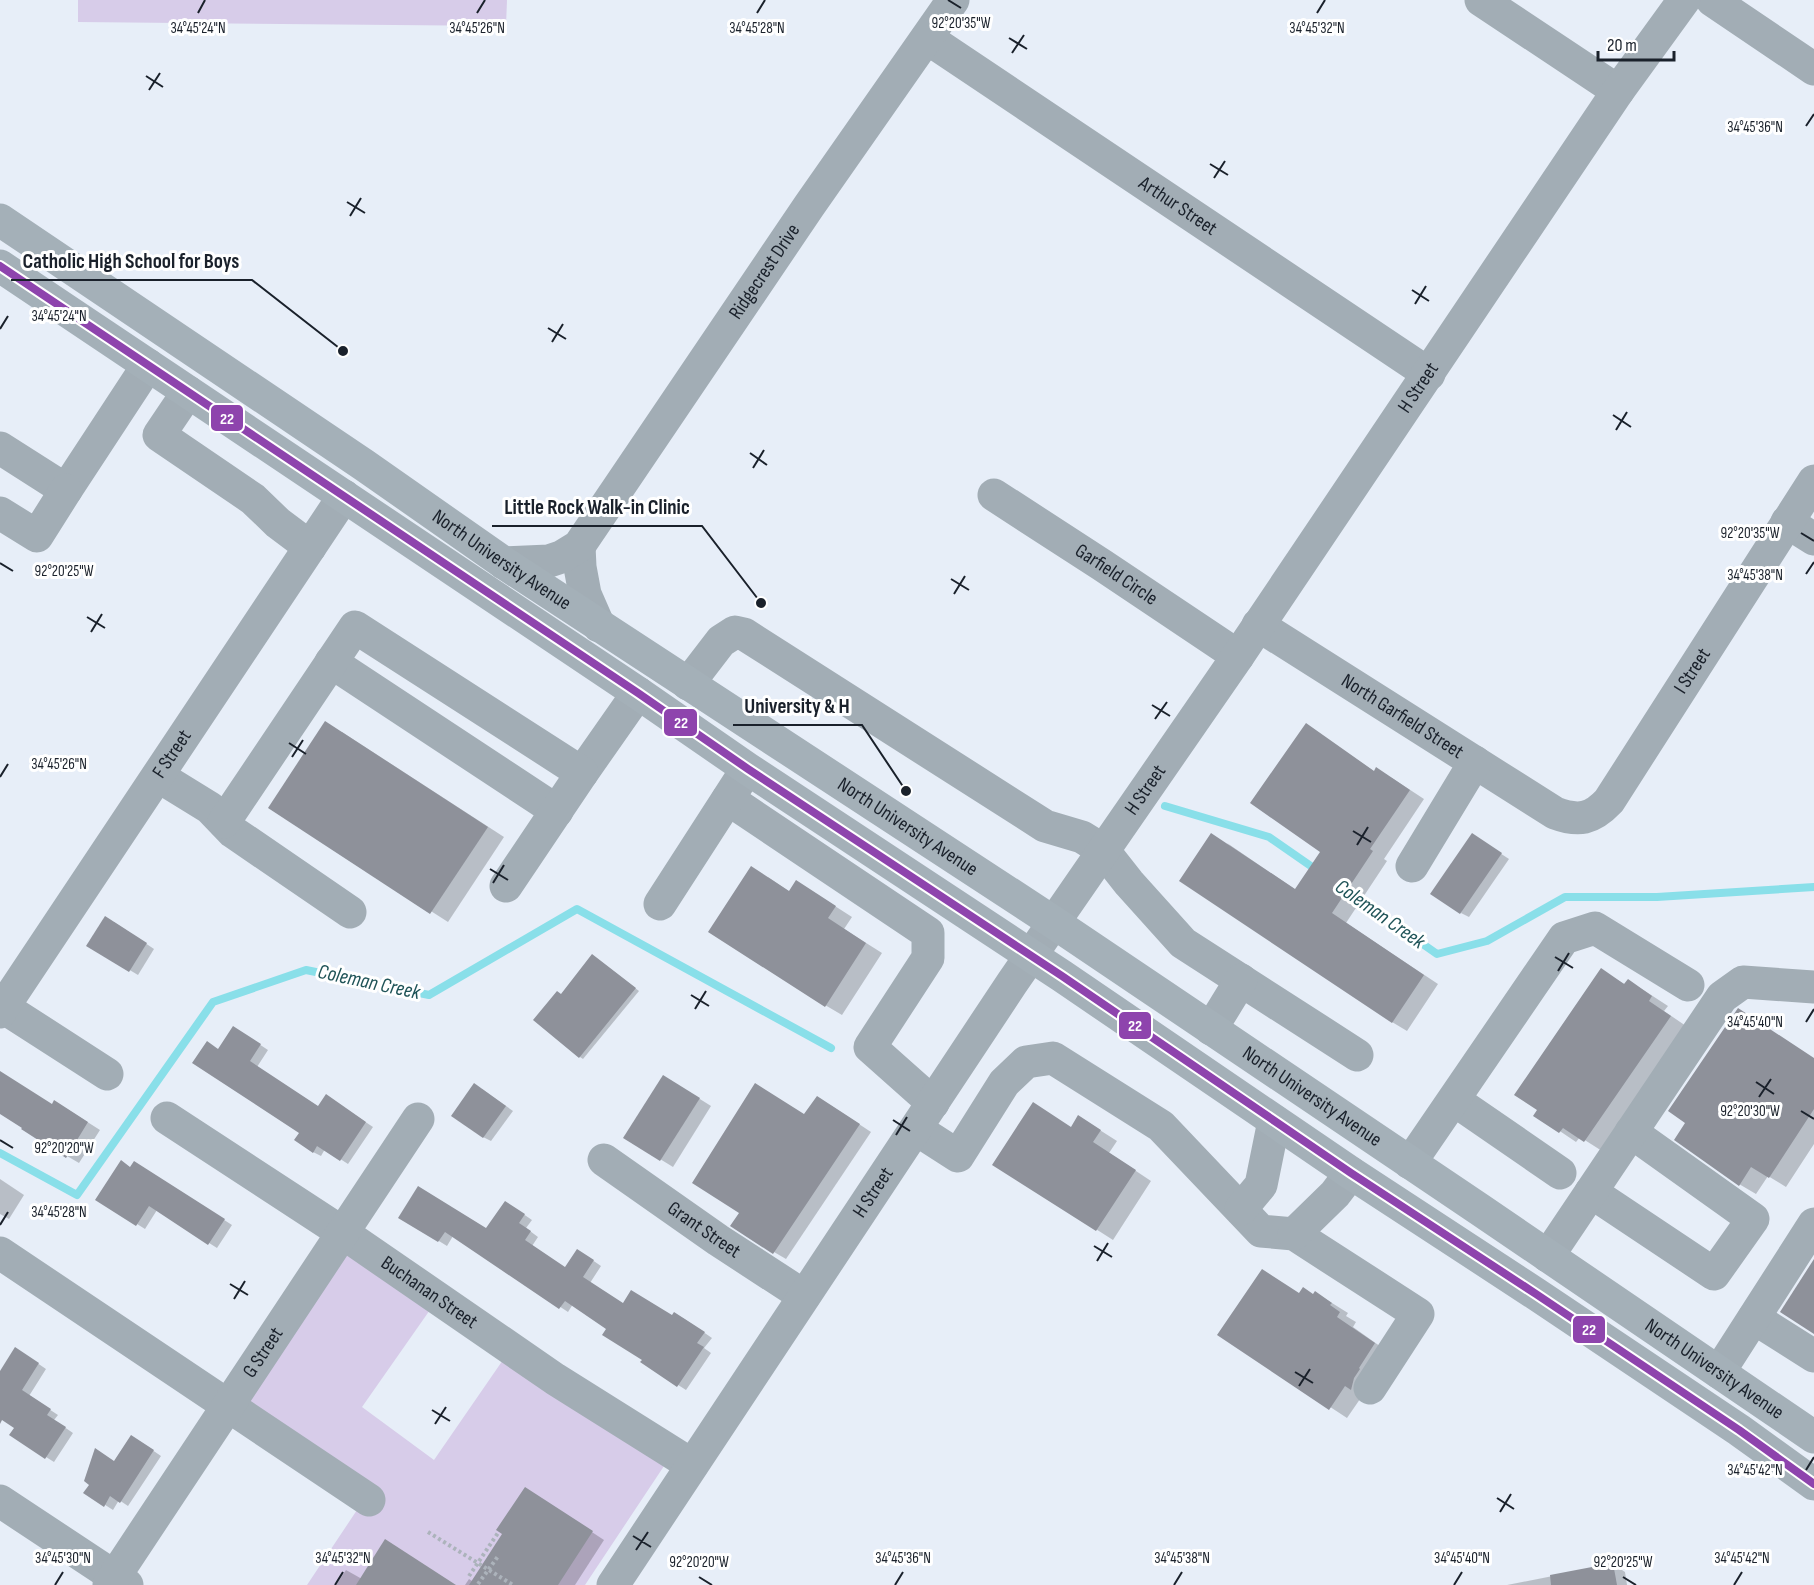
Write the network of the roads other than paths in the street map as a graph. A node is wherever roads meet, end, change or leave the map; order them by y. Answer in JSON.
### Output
{"nodes":[{"id":1,"x":953,"y":0,"type":"edge"},
{"id":2,"x":1481,"y":0,"type":"edge"},
{"id":3,"x":1684,"y":0,"type":"edge"},
{"id":4,"x":1712,"y":0,"type":"edge"},
{"id":5,"x":927,"y":38,"type":"junction"},
{"id":6,"x":1814,"y":69,"type":"edge"},
{"id":7,"x":1618,"y":91,"type":"junction"},
{"id":8,"x":0,"y":220,"type":"edge"},
{"id":9,"x":0,"y":266,"type":"edge"},
{"id":10,"x":148,"y":364,"type":"junction"},
{"id":11,"x":1429,"y":374,"type":"junction"},
{"id":12,"x":188,"y":392,"type":"junction"},
{"id":13,"x":0,"y":448,"type":"edge"},
{"id":14,"x":1814,"y":481,"type":"edge"},
{"id":15,"x":66,"y":490,"type":"junction"},
{"id":16,"x":994,"y":495,"type":"dead end"},
{"id":17,"x":344,"y":496,"type":"junction"},
{"id":18,"x":0,"y":513,"type":"edge"},
{"id":19,"x":1787,"y":522,"type":"junction"},
{"id":20,"x":1814,"y":539,"type":"edge"},
{"id":21,"x":579,"y":546,"type":"junction"},
{"id":22,"x":310,"y":547,"type":"junction"},
{"id":23,"x":504,"y":564,"type":"junction"},
{"id":24,"x":1258,"y":625,"type":"junction"},
{"id":25,"x":599,"y":626,"type":"junction"},
{"id":26,"x":1238,"y":656,"type":"junction"},
{"id":27,"x":331,"y":662,"type":"junction"},
{"id":28,"x":688,"y":684,"type":"junction"},
{"id":29,"x":638,"y":693,"type":"junction"},
{"id":30,"x":1475,"y":762,"type":"junction"},
{"id":31,"x":748,"y":769,"type":"junction"},
{"id":32,"x":582,"y":774,"type":"junction"},
{"id":33,"x":158,"y":776,"type":"junction"},
{"id":34,"x":728,"y":799,"type":"junction"},
{"id":35,"x":1547,"y":807,"type":"joint"},
{"id":36,"x":557,"y":811,"type":"junction"},
{"id":37,"x":224,"y":822,"type":"junction"},
{"id":38,"x":1103,"y":850,"type":"junction"},
{"id":39,"x":1412,"y":866,"type":"dead end"},
{"id":40,"x":506,"y":886,"type":"dead end"},
{"id":41,"x":660,"y":904,"type":"dead end"},
{"id":42,"x":350,"y":912,"type":"dead end"},
{"id":43,"x":1053,"y":922,"type":"junction"},
{"id":44,"x":1031,"y":956,"type":"junction"},
{"id":45,"x":1241,"y":980,"type":"junction"},
{"id":46,"x":1688,"y":986,"type":"dead end"},
{"id":47,"x":1814,"y":987,"type":"edge"},
{"id":48,"x":1,"y":1008,"type":"edge"},
{"id":49,"x":1211,"y":1029,"type":"junction"},
{"id":50,"x":1357,"y":1055,"type":"dead end"},
{"id":51,"x":107,"y":1074,"type":"dead end"},
{"id":52,"x":1454,"y":1100,"type":"junction"},
{"id":53,"x":925,"y":1116,"type":"junction"},
{"id":54,"x":166,"y":1118,"type":"dead end"},
{"id":55,"x":418,"y":1119,"type":"dead end"},
{"id":56,"x":1274,"y":1121,"type":"junction"},
{"id":57,"x":1631,"y":1132,"type":"junction"},
{"id":58,"x":604,"y":1160,"type":"dead end"},
{"id":59,"x":1410,"y":1163,"type":"junction"},
{"id":60,"x":1351,"y":1173,"type":"junction"},
{"id":61,"x":1560,"y":1173,"type":"dead end"},
{"id":62,"x":1591,"y":1192,"type":"junction"},
{"id":63,"x":1241,"y":1209,"type":"junction"},
{"id":64,"x":1814,"y":1224,"type":"edge"},
{"id":65,"x":343,"y":1233,"type":"junction"},
{"id":66,"x":1294,"y":1234,"type":"junction"},
{"id":67,"x":0,"y":1253,"type":"edge"},
{"id":68,"x":1548,"y":1256,"type":"junction"},
{"id":69,"x":804,"y":1296,"type":"junction"},
{"id":70,"x":1754,"y":1318,"type":"junction"},
{"id":71,"x":1814,"y":1356,"type":"edge"},
{"id":72,"x":1719,"y":1372,"type":"junction"},
{"id":73,"x":1370,"y":1388,"type":"dead end"},
{"id":74,"x":228,"y":1406,"type":"junction"},
{"id":75,"x":1814,"y":1437,"type":"edge"},
{"id":76,"x":692,"y":1465,"type":"junction"},
{"id":77,"x":1814,"y":1484,"type":"edge"},
{"id":78,"x":369,"y":1500,"type":"dead end"},
{"id":79,"x":0,"y":1501,"type":"edge"},
{"id":80,"x":116,"y":1582,"type":"edge"},
{"id":81,"x":613,"y":1585,"type":"edge"}],
"edges":[{"from":1,"to":5,"type":"street","name":"Ridgecrest Drive"},
{"from":2,"to":7,"type":"street"},
{"from":3,"to":7,"type":"street","name":"H Street"},
{"from":4,"to":6,"type":"street"},
{"from":5,"to":11,"type":"street","name":"Arthur Street"},
{"from":5,"to":21,"type":"street","name":"Ridgecrest Drive"},
{"from":7,"to":11,"type":"street","name":"H Street"},
{"from":8,"to":23,"type":"main road","name":"North University Avenue"},
{"from":9,"to":10,"type":"main road","name":"North University Avenue"},
{"from":10,"to":12,"type":"main road","name":"North University Avenue"},
{"from":10,"to":15,"type":"street"},
{"from":11,"to":24,"type":"street","name":"H Street"},
{"from":12,"to":17,"type":"main road","name":"North University Avenue"},
{"from":12,"to":22,"type":"street"},
{"from":13,"to":15,"type":"street"},
{"from":14,"to":19,"type":"street","name":"I Street"},
{"from":15,"to":18,"type":"street"},
{"from":16,"to":26,"type":"street","name":"Garfield Circle"},
{"from":17,"to":22,"type":"street","name":"F Street"},
{"from":17,"to":29,"type":"main road","name":"North University Avenue"},
{"from":19,"to":20,"type":"street"},
{"from":19,"to":35,"type":"street","name":"I Street"},
{"from":21,"to":23,"type":"street","name":"Ridgecrest Drive"},
{"from":21,"to":25,"type":"street"},
{"from":22,"to":33,"type":"street","name":"F Street"},
{"from":23,"to":25,"type":"main road","name":"North University Avenue"},
{"from":24,"to":26,"type":"street","name":"H Street"},
{"from":24,"to":30,"type":"street","name":"North Garfield Street"},
{"from":25,"to":28,"type":"main road","name":"North University Avenue"},
{"from":26,"to":38,"type":"street","name":"H Street"},
{"from":27,"to":32,"type":"street"},
{"from":27,"to":36,"type":"street"},
{"from":27,"to":37,"type":"street"},
{"from":28,"to":38,"type":"street"},
{"from":28,"to":43,"type":"main road","name":"North University Avenue"},
{"from":29,"to":31,"type":"main road","name":"North University Avenue"},
{"from":29,"to":32,"type":"street"},
{"from":30,"to":35,"type":"street","name":"North Garfield Street"},
{"from":30,"to":39,"type":"street"},
{"from":31,"to":34,"type":"street"},
{"from":31,"to":44,"type":"main road","name":"North University Avenue"},
{"from":32,"to":36,"type":"street"},
{"from":33,"to":37,"type":"street"},
{"from":33,"to":48,"type":"street","name":"F Street"},
{"from":34,"to":41,"type":"street"},
{"from":34,"to":53,"type":"street"},
{"from":36,"to":40,"type":"street"},
{"from":37,"to":42,"type":"street"},
{"from":38,"to":43,"type":"street","name":"H Street"},
{"from":38,"to":45,"type":"street"},
{"from":43,"to":44,"type":"street","name":"H Street"},
{"from":43,"to":49,"type":"main road","name":"North University Avenue"},
{"from":44,"to":53,"type":"street","name":"H Street"},
{"from":44,"to":56,"type":"main road","name":"North University Avenue"},
{"from":45,"to":49,"type":"street"},
{"from":45,"to":50,"type":"street"},
{"from":46,"to":52,"type":"street"},
{"from":47,"to":57,"type":"street"},
{"from":48,"to":51,"type":"street"},
{"from":49,"to":59,"type":"main road","name":"North University Avenue"},
{"from":52,"to":59,"type":"street"},
{"from":52,"to":61,"type":"street"},
{"from":53,"to":63,"type":"street"},
{"from":53,"to":69,"type":"street","name":"H Street"},
{"from":54,"to":65,"type":"street","name":"Buchanan Street"},
{"from":55,"to":65,"type":"street","name":"G Street"},
{"from":56,"to":60,"type":"main road","name":"North University Avenue"},
{"from":56,"to":63,"type":"street"},
{"from":57,"to":62,"type":"street"},
{"from":57,"to":62,"type":"street"},
{"from":58,"to":69,"type":"street","name":"Grant Street"},
{"from":59,"to":68,"type":"main road","name":"North University Avenue"},
{"from":60,"to":66,"type":"street"},
{"from":60,"to":77,"type":"main road","name":"North University Avenue"},
{"from":62,"to":68,"type":"street"},
{"from":63,"to":66,"type":"street"},
{"from":64,"to":70,"type":"street"},
{"from":65,"to":74,"type":"street","name":"G Street"},
{"from":65,"to":76,"type":"street","name":"Buchanan Street"},
{"from":66,"to":73,"type":"street"},
{"from":67,"to":74,"type":"street"},
{"from":68,"to":72,"type":"main road","name":"North University Avenue"},
{"from":69,"to":76,"type":"street","name":"H Street"},
{"from":70,"to":71,"type":"street"},
{"from":70,"to":72,"type":"street"},
{"from":72,"to":75,"type":"main road","name":"North University Avenue"},
{"from":74,"to":78,"type":"street"},
{"from":74,"to":80,"type":"street","name":"G Street"},
{"from":76,"to":81,"type":"street","name":"H Street"},
{"from":79,"to":80,"type":"street"}]}
